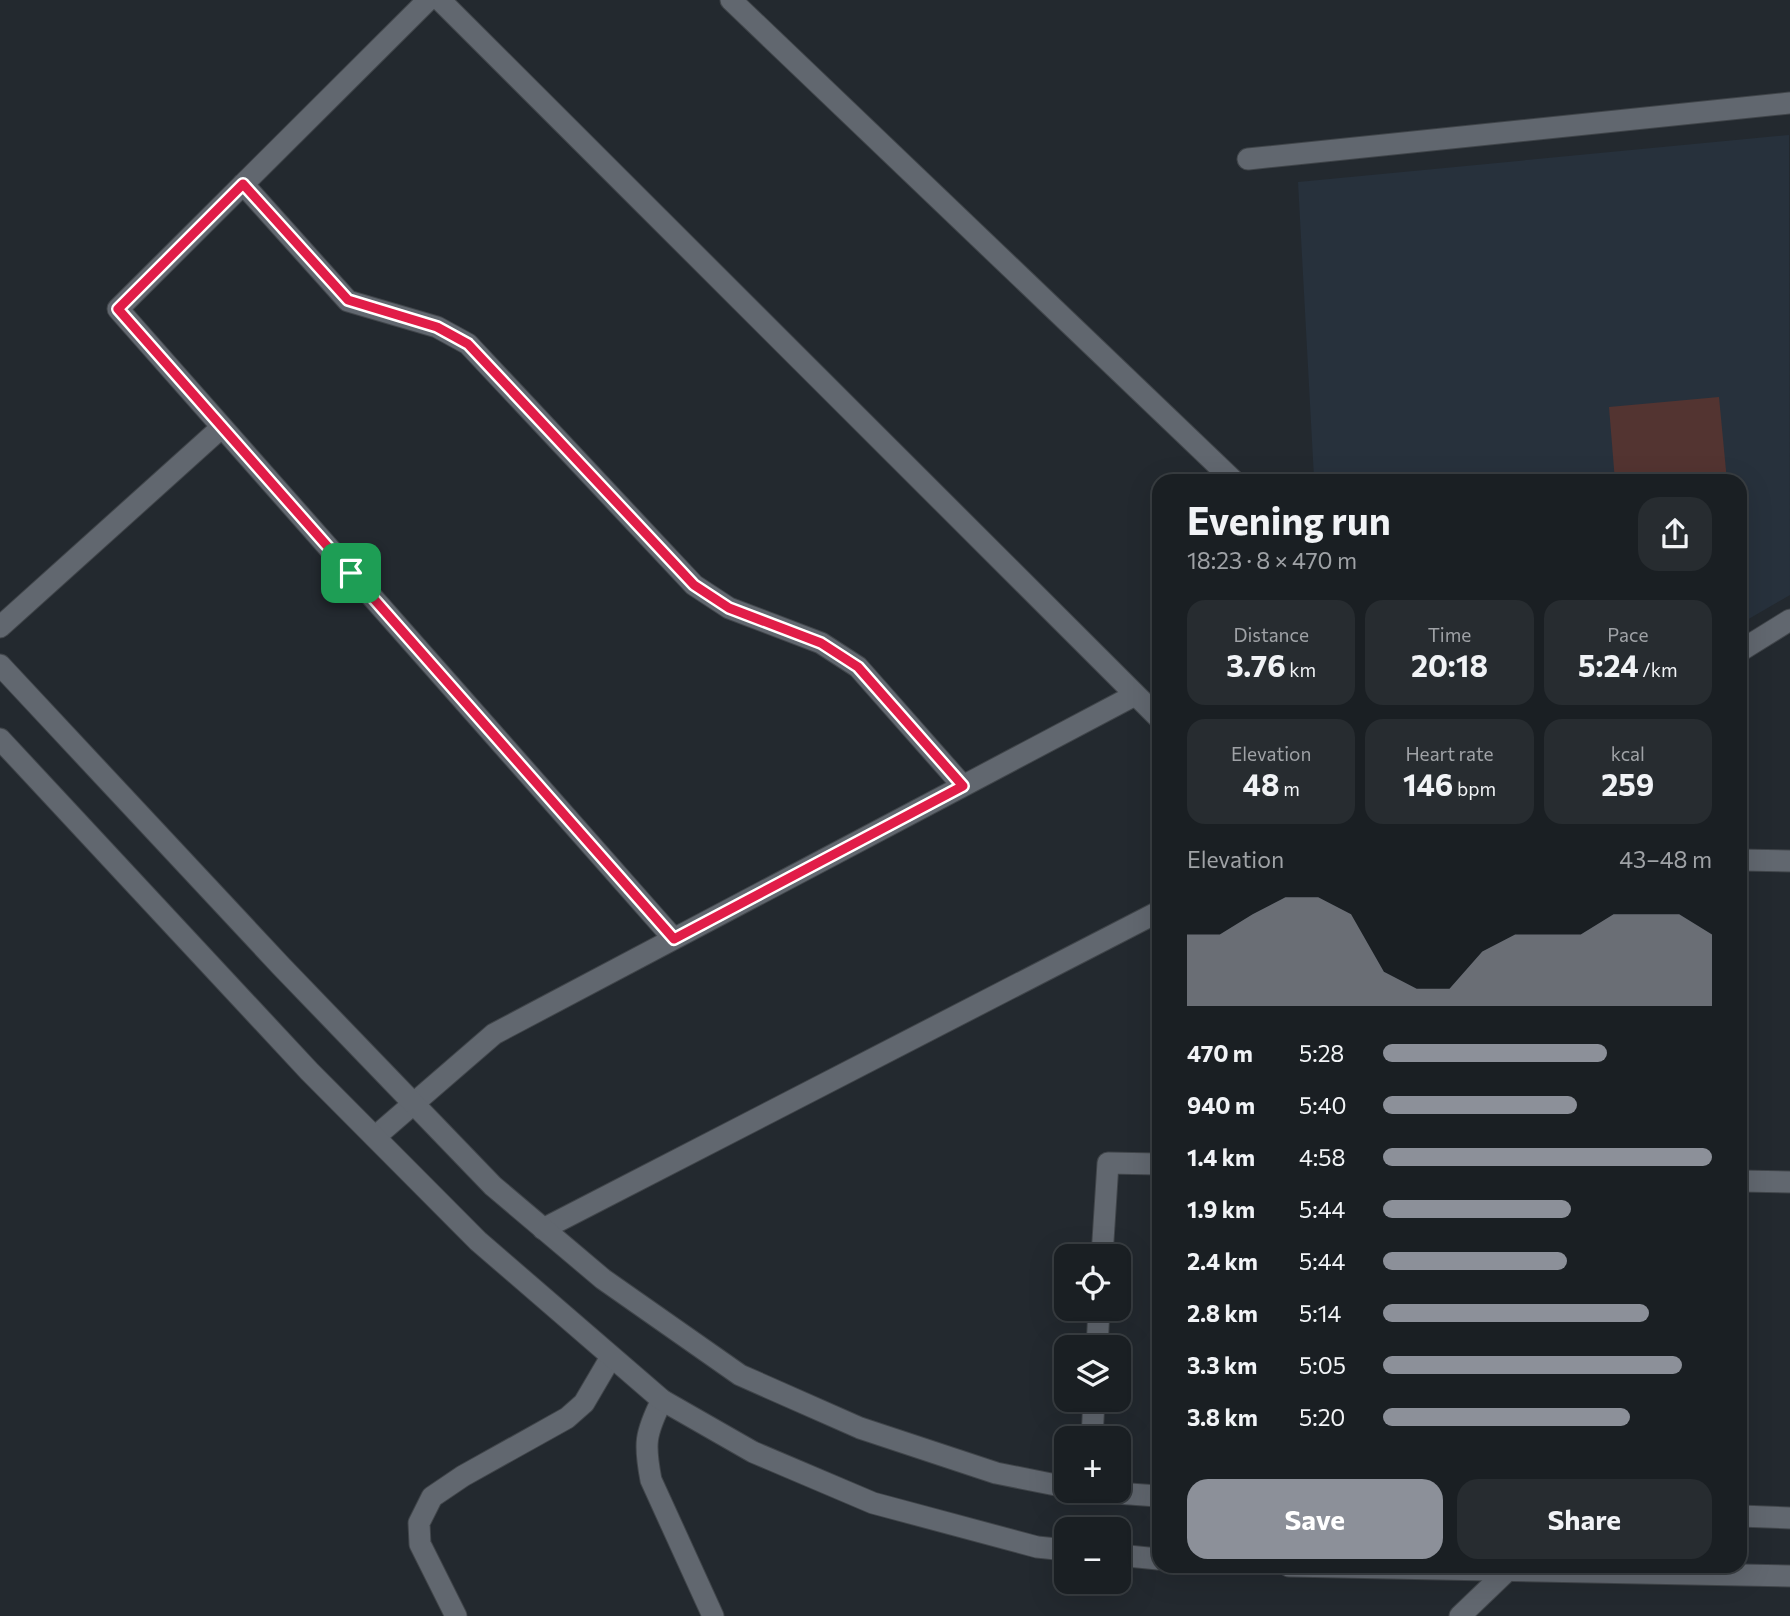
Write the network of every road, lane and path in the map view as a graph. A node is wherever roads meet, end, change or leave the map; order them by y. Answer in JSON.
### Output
{"nodes":[{"id":1,"x":428,"y":0,"type":"edge"},
{"id":2,"x":440,"y":0,"type":"edge"},
{"id":3,"x":732,"y":0,"type":"edge"},
{"id":4,"x":1790,"y":103,"type":"edge"},
{"id":5,"x":1248,"y":159,"type":"dead end"},
{"id":6,"x":243,"y":184,"type":"junction"},
{"id":7,"x":222,"y":427,"type":"junction"},
{"id":8,"x":1227,"y":474,"type":"edge"},
{"id":9,"x":1790,"y":620,"type":"edge"},
{"id":10,"x":0,"y":627,"type":"edge"},
{"id":11,"x":1747,"y":646,"type":"edge"},
{"id":12,"x":0,"y":665,"type":"edge"},
{"id":13,"x":1135,"y":695,"type":"junction"},
{"id":14,"x":1152,"y":711,"type":"edge"},
{"id":15,"x":0,"y":739,"type":"edge"},
{"id":16,"x":963,"y":786,"type":"junction"},
{"id":17,"x":1747,"y":860,"type":"edge"},
{"id":18,"x":1790,"y":861,"type":"edge"},
{"id":19,"x":1152,"y":915,"type":"edge"},
{"id":20,"x":674,"y":939,"type":"junction"},
{"id":21,"x":414,"y":1105,"type":"junction"},
{"id":22,"x":375,"y":1137,"type":"junction"},
{"id":23,"x":1152,"y":1164,"type":"edge"},
{"id":24,"x":1747,"y":1181,"type":"edge"},
{"id":25,"x":1790,"y":1182,"type":"edge"},
{"id":26,"x":543,"y":1229,"type":"junction"},
{"id":27,"x":1103,"y":1244,"type":"edge"},
{"id":28,"x":611,"y":1357,"type":"junction"},
{"id":29,"x":662,"y":1400,"type":"junction"},
{"id":30,"x":1054,"y":1485,"type":"edge"},
{"id":31,"x":1131,"y":1494,"type":"edge"},
{"id":32,"x":1152,"y":1496,"type":"edge"},
{"id":33,"x":1747,"y":1516,"type":"edge"},
{"id":34,"x":1790,"y":1518,"type":"edge"},
{"id":35,"x":1054,"y":1549,"type":"edge"},
{"id":36,"x":1131,"y":1556,"type":"edge"},
{"id":37,"x":1152,"y":1558,"type":"edge"},
{"id":38,"x":1505,"y":1573,"type":"edge"},
{"id":39,"x":1649,"y":1573,"type":"edge"},
{"id":40,"x":1790,"y":1576,"type":"edge"},
{"id":41,"x":456,"y":1616,"type":"edge"},
{"id":42,"x":713,"y":1616,"type":"edge"},
{"id":43,"x":1461,"y":1616,"type":"edge"}],
"edges":[{"from":1,"to":6,"type":"street"},
{"from":2,"to":13,"type":"street"},
{"from":3,"to":8,"type":"street"},
{"from":4,"to":5,"type":"street"},
{"from":6,"to":7,"type":"street"},
{"from":6,"to":16,"type":"street"},
{"from":7,"to":10,"type":"street"},
{"from":7,"to":20,"type":"street"},
{"from":9,"to":11,"type":"street"},
{"from":12,"to":21,"type":"street"},
{"from":13,"to":14,"type":"street"},
{"from":13,"to":16,"type":"street"},
{"from":15,"to":22,"type":"street"},
{"from":16,"to":20,"type":"street"},
{"from":17,"to":18,"type":"street"},
{"from":19,"to":26,"type":"street"},
{"from":20,"to":21,"type":"street"},
{"from":21,"to":22,"type":"street"},
{"from":21,"to":26,"type":"street"},
{"from":22,"to":28,"type":"street"},
{"from":23,"to":27,"type":"street"},
{"from":24,"to":25,"type":"street"},
{"from":26,"to":30,"type":"street"},
{"from":28,"to":29,"type":"street"},
{"from":28,"to":41,"type":"street"},
{"from":29,"to":35,"type":"street"},
{"from":29,"to":42,"type":"street"},
{"from":31,"to":32,"type":"street"},
{"from":33,"to":34,"type":"street"},
{"from":36,"to":37,"type":"street"},
{"from":38,"to":43,"type":"street"},
{"from":39,"to":40,"type":"street"}]}
